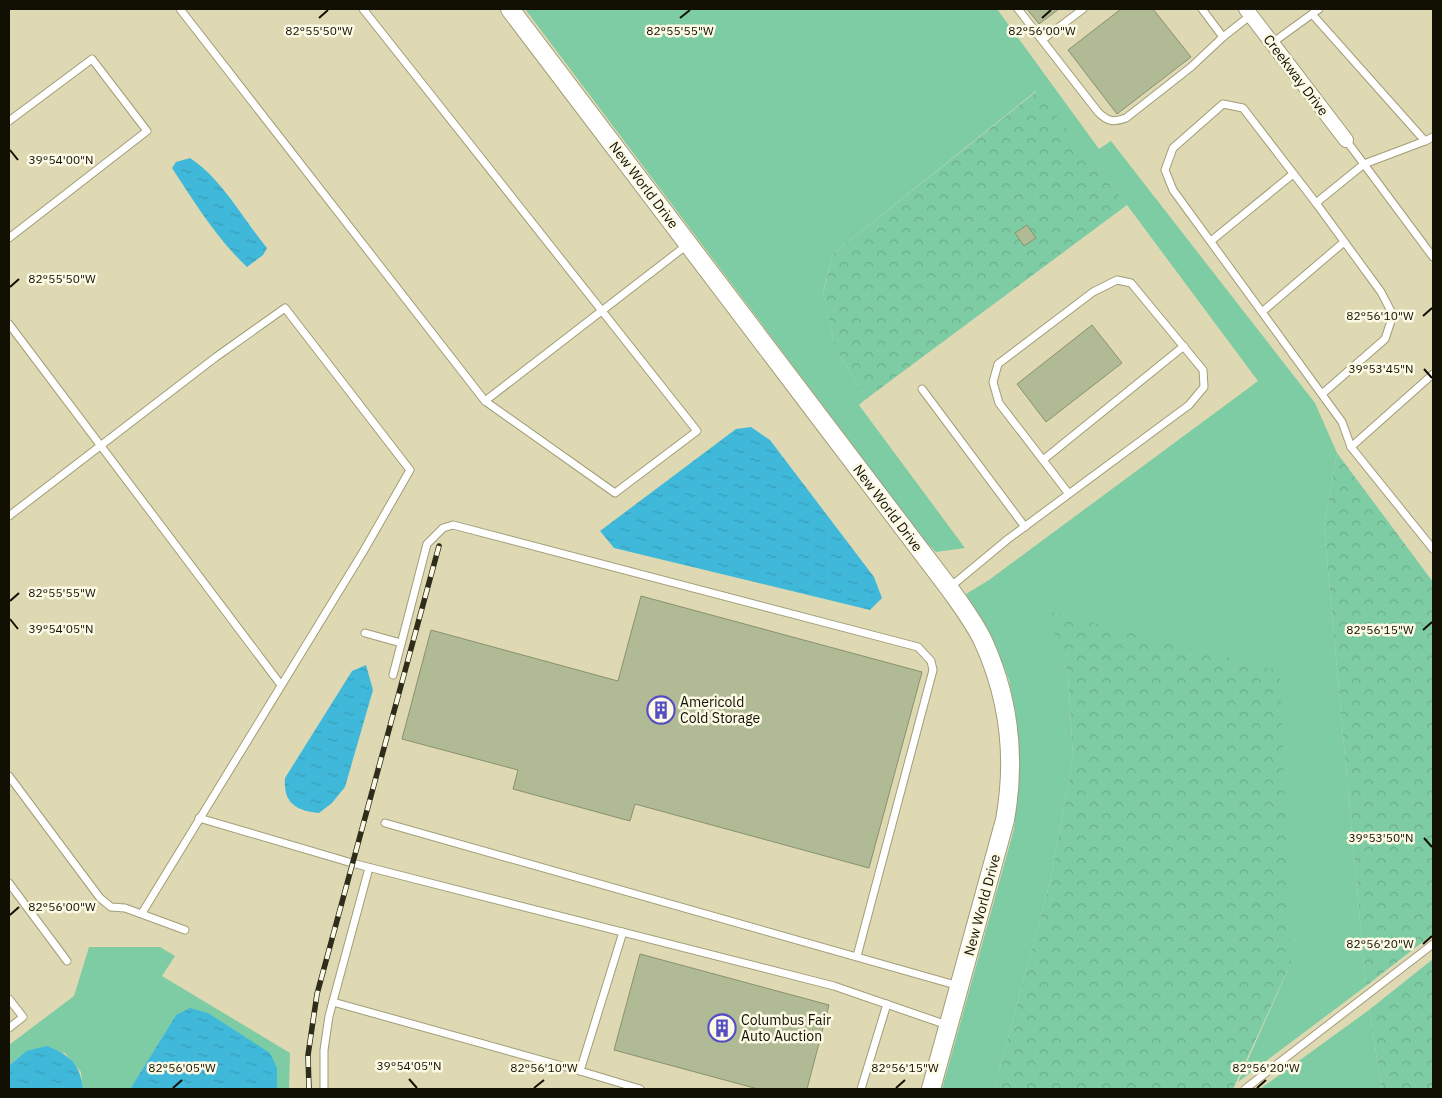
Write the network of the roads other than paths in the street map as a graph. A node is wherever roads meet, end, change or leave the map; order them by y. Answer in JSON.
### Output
{"nodes":[{"id":1,"x":180,"y":9,"type":"edge"},
{"id":2,"x":363,"y":9,"type":"edge"},
{"id":3,"x":510,"y":9,"type":"edge"},
{"id":4,"x":1018,"y":9,"type":"edge"},
{"id":5,"x":1083,"y":9,"type":"edge"},
{"id":6,"x":1202,"y":9,"type":"edge"},
{"id":7,"x":1319,"y":9,"type":"edge"},
{"id":8,"x":1249,"y":12,"type":"edge"},
{"id":9,"x":1312,"y":14,"type":"junction"},
{"id":10,"x":1223,"y":37,"type":"junction"},
{"id":11,"x":1042,"y":40,"type":"junction"},
{"id":12,"x":1272,"y":43,"type":"junction"},
{"id":13,"x":9,"y":121,"type":"edge"},
{"id":14,"x":1433,"y":137,"type":"edge"},
{"id":15,"x":1346,"y":140,"type":"joint"},
{"id":16,"x":1425,"y":141,"type":"junction"},
{"id":17,"x":1364,"y":164,"type":"junction"},
{"id":18,"x":1293,"y":174,"type":"junction"},
{"id":19,"x":1316,"y":203,"type":"junction"},
{"id":20,"x":9,"y":238,"type":"edge"},
{"id":21,"x":1211,"y":241,"type":"junction"},
{"id":22,"x":1344,"y":242,"type":"junction"},
{"id":23,"x":688,"y":243,"type":"junction"},
{"id":24,"x":1433,"y":257,"type":"edge"},
{"id":25,"x":600,"y":310,"type":"junction"},
{"id":26,"x":1262,"y":312,"type":"junction"},
{"id":27,"x":9,"y":324,"type":"edge"},
{"id":28,"x":1184,"y":346,"type":"junction"},
{"id":29,"x":1432,"y":378,"type":"edge"},
{"id":30,"x":922,"y":389,"type":"dead end"},
{"id":31,"x":1322,"y":394,"type":"junction"},
{"id":32,"x":486,"y":400,"type":"junction"},
{"id":33,"x":100,"y":446,"type":"junction"},
{"id":34,"x":1351,"y":447,"type":"junction"},
{"id":35,"x":1042,"y":460,"type":"junction"},
{"id":36,"x":1069,"y":494,"type":"junction"},
{"id":37,"x":9,"y":516,"type":"edge"},
{"id":38,"x":1025,"y":527,"type":"junction"},
{"id":39,"x":1433,"y":549,"type":"edge"},
{"id":40,"x":949,"y":588,"type":"junction"},
{"id":41,"x":365,"y":633,"type":"dead end"},
{"id":42,"x":401,"y":643,"type":"junction"},
{"id":43,"x":393,"y":675,"type":"dead end"},
{"id":44,"x":281,"y":685,"type":"junction"},
{"id":45,"x":9,"y":776,"type":"edge"},
{"id":46,"x":198,"y":818,"type":"junction"},
{"id":47,"x":385,"y":823,"type":"dead end"},
{"id":48,"x":369,"y":868,"type":"junction"},
{"id":49,"x":9,"y":883,"type":"edge"},
{"id":50,"x":142,"y":913,"type":"junction"},
{"id":51,"x":185,"y":930,"type":"dead end"},
{"id":52,"x":623,"y":932,"type":"junction"},
{"id":53,"x":1433,"y":944,"type":"edge"},
{"id":54,"x":857,"y":956,"type":"junction"},
{"id":55,"x":67,"y":961,"type":"dead end"},
{"id":56,"x":960,"y":986,"type":"junction"},
{"id":57,"x":9,"y":999,"type":"edge"},
{"id":58,"x":333,"y":1002,"type":"junction"},
{"id":59,"x":887,"y":1004,"type":"junction"},
{"id":60,"x":949,"y":1025,"type":"junction"},
{"id":61,"x":9,"y":1028,"type":"edge"},
{"id":62,"x":580,"y":1071,"type":"junction"},
{"id":63,"x":324,"y":1089,"type":"edge"},
{"id":64,"x":640,"y":1089,"type":"edge"},
{"id":65,"x":861,"y":1089,"type":"edge"},
{"id":66,"x":931,"y":1089,"type":"edge"},
{"id":67,"x":1245,"y":1089,"type":"edge"}],
"edges":[{"from":1,"to":32,"type":"lane"},
{"from":2,"to":25,"type":"lane"},
{"from":3,"to":23,"type":"street","name":"New World Drive"},
{"from":4,"to":11,"type":"lane"},
{"from":5,"to":11,"type":"lane"},
{"from":6,"to":10,"type":"lane"},
{"from":7,"to":9,"type":"lane"},
{"from":8,"to":10,"type":"lane"},
{"from":8,"to":12,"type":"street","name":"Creekway Drive"},
{"from":9,"to":12,"type":"lane"},
{"from":9,"to":16,"type":"lane"},
{"from":10,"to":11,"type":"lane"},
{"from":12,"to":15,"type":"street","name":"Creekway Drive"},
{"from":13,"to":20,"type":"lane"},
{"from":14,"to":16,"type":"lane"},
{"from":15,"to":17,"type":"lane"},
{"from":16,"to":17,"type":"lane"},
{"from":17,"to":19,"type":"lane"},
{"from":17,"to":24,"type":"lane"},
{"from":18,"to":19,"type":"lane"},
{"from":18,"to":21,"type":"lane"},
{"from":18,"to":21,"type":"lane"},
{"from":19,"to":22,"type":"lane"},
{"from":21,"to":26,"type":"lane"},
{"from":22,"to":26,"type":"lane"},
{"from":22,"to":31,"type":"lane"},
{"from":23,"to":25,"type":"lane"},
{"from":23,"to":40,"type":"street","name":"New World Drive"},
{"from":25,"to":32,"type":"lane"},
{"from":25,"to":32,"type":"lane"},
{"from":26,"to":31,"type":"lane"},
{"from":27,"to":33,"type":"lane"},
{"from":28,"to":35,"type":"lane"},
{"from":28,"to":35,"type":"lane"},
{"from":28,"to":36,"type":"lane"},
{"from":29,"to":34,"type":"lane"},
{"from":30,"to":38,"type":"lane"},
{"from":31,"to":34,"type":"lane"},
{"from":33,"to":37,"type":"lane"},
{"from":33,"to":44,"type":"lane"},
{"from":33,"to":44,"type":"lane"},
{"from":34,"to":39,"type":"lane"},
{"from":35,"to":36,"type":"lane"},
{"from":36,"to":38,"type":"lane"},
{"from":38,"to":40,"type":"lane"},
{"from":40,"to":56,"type":"street","name":"New World Drive"},
{"from":41,"to":42,"type":"lane"},
{"from":42,"to":43,"type":"lane"},
{"from":42,"to":54,"type":"lane"},
{"from":44,"to":46,"type":"lane"},
{"from":45,"to":50,"type":"lane"},
{"from":46,"to":48,"type":"lane"},
{"from":46,"to":50,"type":"lane"},
{"from":47,"to":54,"type":"lane"},
{"from":48,"to":52,"type":"lane"},
{"from":48,"to":58,"type":"lane"},
{"from":49,"to":55,"type":"lane"},
{"from":50,"to":51,"type":"lane"},
{"from":52,"to":59,"type":"lane"},
{"from":52,"to":62,"type":"lane"},
{"from":53,"to":67,"type":"lane"},
{"from":54,"to":56,"type":"lane"},
{"from":56,"to":60,"type":"street","name":"New World Drive"},
{"from":57,"to":61,"type":"lane"},
{"from":58,"to":62,"type":"lane"},
{"from":58,"to":63,"type":"lane"},
{"from":59,"to":60,"type":"lane"},
{"from":59,"to":65,"type":"lane"},
{"from":60,"to":66,"type":"street","name":"New World Drive"},
{"from":62,"to":64,"type":"lane"}]}
